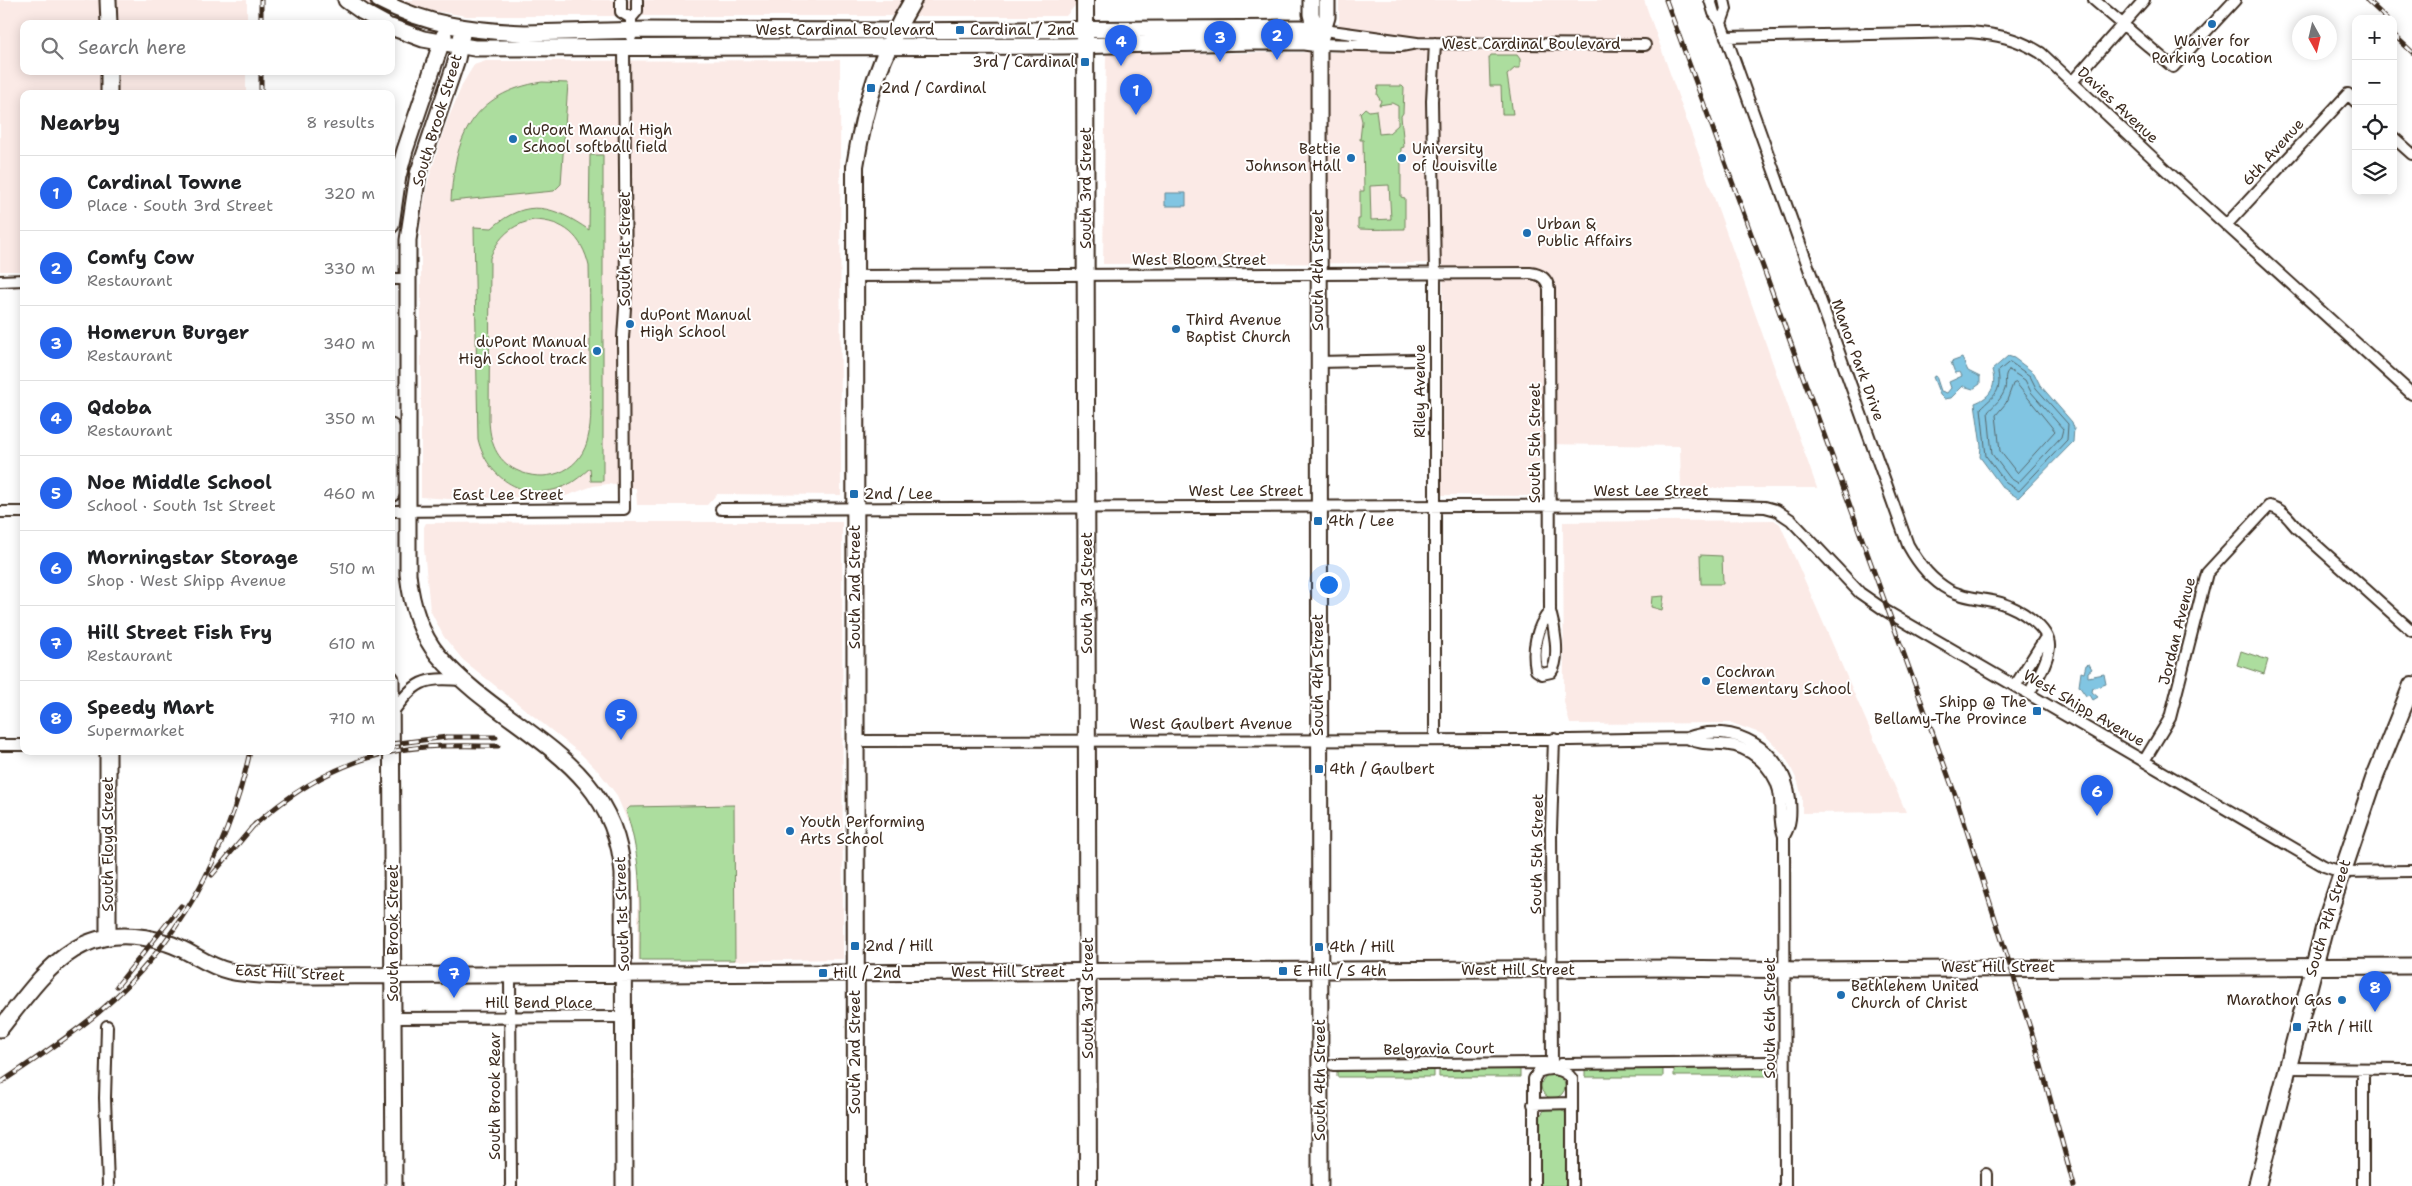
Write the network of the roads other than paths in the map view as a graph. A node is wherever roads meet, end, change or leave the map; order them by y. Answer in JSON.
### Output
{"nodes":[{"id":1,"x":108,"y":0,"type":"edge"},
{"id":2,"x":346,"y":0,"type":"edge"},
{"id":3,"x":379,"y":0,"type":"edge"},
{"id":4,"x":621,"y":0,"type":"edge"},
{"id":5,"x":637,"y":0,"type":"edge"},
{"id":6,"x":913,"y":0,"type":"edge"},
{"id":7,"x":1085,"y":0,"type":"edge"},
{"id":8,"x":1311,"y":0,"type":"edge"},
{"id":9,"x":1327,"y":0,"type":"edge"},
{"id":10,"x":1710,"y":0,"type":"edge"},
{"id":11,"x":1724,"y":0,"type":"edge"},
{"id":12,"x":2094,"y":0,"type":"edge"},
{"id":13,"x":2144,"y":0,"type":"edge"},
{"id":14,"x":2235,"y":0,"type":"edge"},
{"id":15,"x":109,"y":20,"type":"edge"},
{"id":16,"x":378,"y":20,"type":"edge"},
{"id":17,"x":1722,"y":23,"type":"junction"},
{"id":18,"x":631,"y":24,"type":"junction"},
{"id":19,"x":2123,"y":24,"type":"junction"},
{"id":20,"x":446,"y":26,"type":"junction"},
{"id":21,"x":395,"y":28,"type":"edge"},
{"id":22,"x":1085,"y":28,"type":"junction"},
{"id":23,"x":462,"y":29,"type":"junction"},
{"id":24,"x":1319,"y":34,"type":"junction"},
{"id":25,"x":1726,"y":38,"type":"junction"},
{"id":26,"x":891,"y":39,"type":"junction"},
{"id":27,"x":443,"y":43,"type":"junction"},
{"id":28,"x":1417,"y":43,"type":"junction"},
{"id":29,"x":1435,"y":43,"type":"junction"},
{"id":30,"x":1644,"y":45,"type":"dead end"},
{"id":31,"x":460,"y":46,"type":"junction"},
{"id":32,"x":1085,"y":46,"type":"junction"},
{"id":33,"x":628,"y":48,"type":"junction"},
{"id":34,"x":109,"y":75,"type":"edge"},
{"id":35,"x":2072,"y":82,"type":"junction"},
{"id":36,"x":109,"y":90,"type":"edge"},
{"id":37,"x":2352,"y":98,"type":"edge"},
{"id":38,"x":2397,"y":141,"type":"edge"},
{"id":39,"x":2412,"y":154,"type":"edge"},
{"id":40,"x":395,"y":197,"type":"edge"},
{"id":41,"x":2226,"y":225,"type":"junction"},
{"id":42,"x":1318,"y":274,"type":"junction"},
{"id":43,"x":1435,"y":274,"type":"junction"},
{"id":44,"x":1086,"y":275,"type":"junction"},
{"id":45,"x":854,"y":276,"type":"junction"},
{"id":46,"x":1543,"y":277,"type":"joint"},
{"id":47,"x":395,"y":279,"type":"edge"},
{"id":48,"x":408,"y":279,"type":"junction"},
{"id":49,"x":0,"y":280,"type":"edge"},
{"id":50,"x":20,"y":280,"type":"edge"},
{"id":51,"x":1414,"y":360,"type":"dead end"},
{"id":52,"x":1318,"y":362,"type":"junction"},
{"id":53,"x":2412,"y":394,"type":"edge"},
{"id":54,"x":1318,"y":506,"type":"junction"},
{"id":55,"x":1435,"y":506,"type":"junction"},
{"id":56,"x":1550,"y":506,"type":"junction"},
{"id":57,"x":1086,"y":507,"type":"junction"},
{"id":58,"x":854,"y":508,"type":"junction"},
{"id":59,"x":1771,"y":508,"type":"joint"},
{"id":60,"x":624,"y":509,"type":"joint"},
{"id":61,"x":722,"y":509,"type":"dead end"},
{"id":62,"x":395,"y":511,"type":"edge"},
{"id":63,"x":408,"y":511,"type":"junction"},
{"id":64,"x":0,"y":512,"type":"edge"},
{"id":65,"x":20,"y":512,"type":"edge"},
{"id":66,"x":1550,"y":611,"type":"junction"},
{"id":67,"x":2412,"y":631,"type":"edge"},
{"id":68,"x":2046,"y":637,"type":"junction"},
{"id":69,"x":462,"y":680,"type":"junction"},
{"id":70,"x":2412,"y":685,"type":"edge"},
{"id":71,"x":2015,"y":686,"type":"junction"},
{"id":72,"x":2029,"y":694,"type":"junction"},
{"id":73,"x":395,"y":709,"type":"edge"},
{"id":74,"x":1318,"y":739,"type":"junction"},
{"id":75,"x":1554,"y":739,"type":"junction"},
{"id":76,"x":1087,"y":740,"type":"junction"},
{"id":77,"x":1435,"y":740,"type":"junction"},
{"id":78,"x":855,"y":741,"type":"junction"},
{"id":79,"x":0,"y":745,"type":"edge"},
{"id":80,"x":20,"y":745,"type":"edge"},
{"id":81,"x":108,"y":755,"type":"edge"},
{"id":82,"x":392,"y":755,"type":"edge"},
{"id":83,"x":2144,"y":761,"type":"junction"},
{"id":84,"x":1784,"y":850,"type":"joint"},
{"id":85,"x":2412,"y":871,"type":"edge"},
{"id":86,"x":2341,"y":872,"type":"junction"},
{"id":87,"x":108,"y":936,"type":"junction"},
{"id":88,"x":2412,"y":966,"type":"edge"},
{"id":89,"x":2312,"y":967,"type":"junction"},
{"id":90,"x":1784,"y":969,"type":"junction"},
{"id":91,"x":1319,"y":970,"type":"junction"},
{"id":92,"x":1551,"y":970,"type":"junction"},
{"id":93,"x":1088,"y":972,"type":"junction"},
{"id":94,"x":855,"y":973,"type":"junction"},
{"id":95,"x":394,"y":975,"type":"junction"},
{"id":96,"x":510,"y":975,"type":"junction"},
{"id":97,"x":625,"y":975,"type":"junction"},
{"id":98,"x":624,"y":1017,"type":"junction"},
{"id":99,"x":394,"y":1018,"type":"junction"},
{"id":100,"x":510,"y":1018,"type":"junction"},
{"id":101,"x":107,"y":1026,"type":"dead end"},
{"id":102,"x":0,"y":1028,"type":"edge"},
{"id":103,"x":1772,"y":1062,"type":"dead end"},
{"id":104,"x":1333,"y":1065,"type":"dead end"},
{"id":105,"x":1552,"y":1065,"type":"junction"},
{"id":106,"x":2287,"y":1068,"type":"junction"},
{"id":107,"x":2363,"y":1069,"type":"junction"},
{"id":108,"x":2412,"y":1069,"type":"edge"},
{"id":109,"x":1572,"y":1103,"type":"junction"},
{"id":110,"x":1533,"y":1104,"type":"junction"},
{"id":111,"x":1986,"y":1174,"type":"dead end"},
{"id":112,"x":108,"y":1186,"type":"edge"},
{"id":113,"x":394,"y":1186,"type":"edge"},
{"id":114,"x":511,"y":1186,"type":"edge"},
{"id":115,"x":624,"y":1186,"type":"edge"},
{"id":116,"x":856,"y":1186,"type":"edge"},
{"id":117,"x":1088,"y":1186,"type":"edge"},
{"id":118,"x":1320,"y":1186,"type":"edge"},
{"id":119,"x":1534,"y":1186,"type":"edge"},
{"id":120,"x":1572,"y":1186,"type":"edge"},
{"id":121,"x":1786,"y":1186,"type":"edge"},
{"id":122,"x":1986,"y":1186,"type":"edge"},
{"id":123,"x":2257,"y":1186,"type":"edge"},
{"id":124,"x":2363,"y":1186,"type":"edge"}],
"edges":[{"from":1,"to":15,"type":"street"},
{"from":2,"to":16,"type":"street"},
{"from":3,"to":20,"type":"street","name":"West Cardinal Boulevard"},
{"from":4,"to":18,"type":"street"},
{"from":5,"to":18,"type":"street"},
{"from":6,"to":26,"type":"main road","name":"South 2nd Street"},
{"from":7,"to":22,"type":"main road","name":"South 3rd Street"},
{"from":8,"to":24,"type":"street","name":"South 4th Street"},
{"from":9,"to":24,"type":"street","name":"South 4th Street"},
{"from":10,"to":17,"type":"street","name":"Manor Park Drive"},
{"from":11,"to":17,"type":"street","name":"Manor Park Drive"},
{"from":12,"to":19,"type":"street"},
{"from":13,"to":19,"type":"street"},
{"from":14,"to":19,"type":"street"},
{"from":17,"to":25,"type":"street","name":"Manor Park Drive"},
{"from":18,"to":23,"type":"street","name":"West Cardinal Boulevard"},
{"from":18,"to":26,"type":"street","name":"West Cardinal Boulevard"},
{"from":18,"to":33,"type":"street","name":"South 1st Street"},
{"from":19,"to":35,"type":"street"},
{"from":20,"to":23,"type":"street","name":"West Cardinal Boulevard"},
{"from":20,"to":27,"type":"street","name":"South Brook Street"},
{"from":21,"to":27,"type":"street","name":"West Cardinal Boulevard"},
{"from":22,"to":24,"type":"street","name":"West Cardinal Boulevard"},
{"from":22,"to":26,"type":"street","name":"West Cardinal Boulevard"},
{"from":22,"to":32,"type":"main road","name":"South 3rd Street"},
{"from":23,"to":31,"type":"street","name":"South Brook Street"},
{"from":24,"to":28,"type":"street","name":"West Cardinal Boulevard"},
{"from":24,"to":28,"type":"street","name":"West Cardinal Boulevard"},
{"from":24,"to":32,"type":"street","name":"West Cardinal Boulevard"},
{"from":24,"to":42,"type":"street","name":"South 4th Street"},
{"from":25,"to":35,"type":"street","name":"Davies Avenue"},
{"from":25,"to":68,"type":"street","name":"Manor Park Drive"},
{"from":26,"to":32,"type":"street","name":"West Cardinal Boulevard"},
{"from":26,"to":33,"type":"street","name":"West Cardinal Boulevard"},
{"from":26,"to":45,"type":"main road","name":"South 2nd Street"},
{"from":27,"to":31,"type":"street","name":"West Cardinal Boulevard"},
{"from":27,"to":40,"type":"street","name":"South Brook Street"},
{"from":28,"to":29,"type":"street","name":"West Cardinal Boulevard"},
{"from":29,"to":30,"type":"street","name":"West Cardinal Boulevard"},
{"from":29,"to":43,"type":"street","name":"Riley Avenue"},
{"from":31,"to":33,"type":"street","name":"West Cardinal Boulevard"},
{"from":31,"to":48,"type":"street","name":"South Brook Street"},
{"from":32,"to":44,"type":"main road","name":"South 3rd Street"},
{"from":33,"to":60,"type":"street","name":"South 1st Street"},
{"from":34,"to":36,"type":"street"},
{"from":35,"to":41,"type":"street","name":"Davies Avenue"},
{"from":37,"to":41,"type":"street","name":"6th Avenue"},
{"from":38,"to":39,"type":"street"},
{"from":41,"to":53,"type":"street","name":"Davies Avenue"},
{"from":42,"to":43,"type":"street","name":"West Bloom Street"},
{"from":42,"to":44,"type":"street","name":"West Bloom Street"},
{"from":42,"to":52,"type":"street","name":"South 4th Street"},
{"from":43,"to":46,"type":"street","name":"West Bloom Street"},
{"from":43,"to":55,"type":"street","name":"Riley Avenue"},
{"from":44,"to":45,"type":"street","name":"West Bloom Street"},
{"from":44,"to":57,"type":"main road","name":"South 3rd Street"},
{"from":45,"to":58,"type":"main road","name":"South 2nd Street"},
{"from":46,"to":56,"type":"street","name":"South 5th Street"},
{"from":47,"to":48,"type":"street"},
{"from":48,"to":63,"type":"street","name":"South Brook Street"},
{"from":49,"to":50,"type":"street"},
{"from":51,"to":52,"type":"street"},
{"from":52,"to":54,"type":"street","name":"South 4th Street"},
{"from":54,"to":55,"type":"street","name":"West Lee Street"},
{"from":54,"to":57,"type":"street","name":"West Lee Street"},
{"from":54,"to":74,"type":"street","name":"South 4th Street"},
{"from":55,"to":56,"type":"street","name":"West Lee Street"},
{"from":55,"to":77,"type":"street","name":"Riley Avenue"},
{"from":56,"to":59,"type":"street","name":"West Lee Street"},
{"from":56,"to":66,"type":"street","name":"South 5th Street"},
{"from":57,"to":58,"type":"street","name":"West Lee Street"},
{"from":57,"to":76,"type":"main road","name":"South 3rd Street"},
{"from":58,"to":61,"type":"street","name":"West Lee Street"},
{"from":58,"to":78,"type":"main road","name":"South 2nd Street"},
{"from":59,"to":71,"type":"street","name":"West Shipp Avenue"},
{"from":60,"to":63,"type":"street","name":"East Lee Street"},
{"from":62,"to":63,"type":"street","name":"East Lee Street"},
{"from":63,"to":69,"type":"street","name":"South 1st Street"},
{"from":64,"to":65,"type":"street"},
{"from":66,"to":66,"type":"street","name":"South 5th Street"},
{"from":67,"to":83,"type":"street","name":"Jordan Avenue"},
{"from":68,"to":71,"type":"street"},
{"from":68,"to":72,"type":"street"},
{"from":69,"to":73,"type":"street"},
{"from":69,"to":97,"type":"street","name":"South 1st Street"},
{"from":70,"to":86,"type":"main road","name":"South 7th Street"},
{"from":71,"to":72,"type":"street","name":"West Shipp Avenue"},
{"from":72,"to":83,"type":"street","name":"West Shipp Avenue"},
{"from":74,"to":76,"type":"street","name":"West Gaulbert Avenue"},
{"from":74,"to":77,"type":"street","name":"West Gaulbert Avenue"},
{"from":74,"to":91,"type":"street","name":"South 4th Street"},
{"from":75,"to":77,"type":"street","name":"West Gaulbert Avenue"},
{"from":75,"to":84,"type":"street","name":"West Gaulbert Avenue"},
{"from":75,"to":92,"type":"street","name":"South 5th Street"},
{"from":76,"to":78,"type":"street","name":"West Gaulbert Avenue"},
{"from":76,"to":93,"type":"main road","name":"South 3rd Street"},
{"from":78,"to":94,"type":"main road","name":"South 2nd Street"},
{"from":79,"to":80,"type":"street"},
{"from":81,"to":87,"type":"street","name":"South Floyd Street"},
{"from":82,"to":95,"type":"street","name":"South Brook Street"},
{"from":83,"to":86,"type":"street","name":"West Shipp Avenue"},
{"from":84,"to":90,"type":"street","name":"South 6th Street"},
{"from":85,"to":86,"type":"street","name":"West Shipp Avenue"},
{"from":86,"to":89,"type":"main road","name":"South 7th Street"},
{"from":87,"to":95,"type":"street","name":"East Hill Street"},
{"from":87,"to":102,"type":"street","name":"East Hill Street"},
{"from":88,"to":89,"type":"street","name":"West Hill Street"},
{"from":89,"to":90,"type":"street","name":"West Hill Street"},
{"from":89,"to":106,"type":"main road","name":"South 7th Street"},
{"from":90,"to":92,"type":"street","name":"West Hill Street"},
{"from":90,"to":121,"type":"street","name":"South 6th Street"},
{"from":91,"to":92,"type":"street","name":"West Hill Street"},
{"from":91,"to":93,"type":"street","name":"West Hill Street"},
{"from":91,"to":118,"type":"street","name":"South 4th Street"},
{"from":92,"to":105,"type":"street","name":"South 5th Street"},
{"from":93,"to":94,"type":"street","name":"West Hill Street"},
{"from":93,"to":117,"type":"main road","name":"South 3rd Street"},
{"from":94,"to":97,"type":"street","name":"West Hill Street"},
{"from":94,"to":116,"type":"main road","name":"South 2nd Street"},
{"from":95,"to":96,"type":"street","name":"East Hill Street"},
{"from":95,"to":99,"type":"street","name":"South Brook Street"},
{"from":96,"to":97,"type":"street","name":"East Hill Street"},
{"from":96,"to":100,"type":"street","name":"South Brook Rear"},
{"from":97,"to":98,"type":"street","name":"South 1st Street"},
{"from":98,"to":100,"type":"street","name":"Hill Bend Place"},
{"from":98,"to":115,"type":"street","name":"South 1st Street"},
{"from":99,"to":100,"type":"street","name":"Hill Bend Place"},
{"from":99,"to":113,"type":"street","name":"South Brook Street"},
{"from":100,"to":114,"type":"street","name":"South Brook Rear"},
{"from":101,"to":112,"type":"street"},
{"from":103,"to":105,"type":"street","name":"Belgravia Court"},
{"from":104,"to":105,"type":"street","name":"Belgravia Court"},
{"from":105,"to":109,"type":"street"},
{"from":105,"to":110,"type":"street"},
{"from":106,"to":107,"type":"street"},
{"from":106,"to":123,"type":"main road","name":"South 7th Street"},
{"from":107,"to":108,"type":"street"},
{"from":107,"to":124,"type":"street"},
{"from":109,"to":110,"type":"street"},
{"from":109,"to":120,"type":"street"},
{"from":110,"to":119,"type":"street"},
{"from":111,"to":122,"type":"street"}]}
